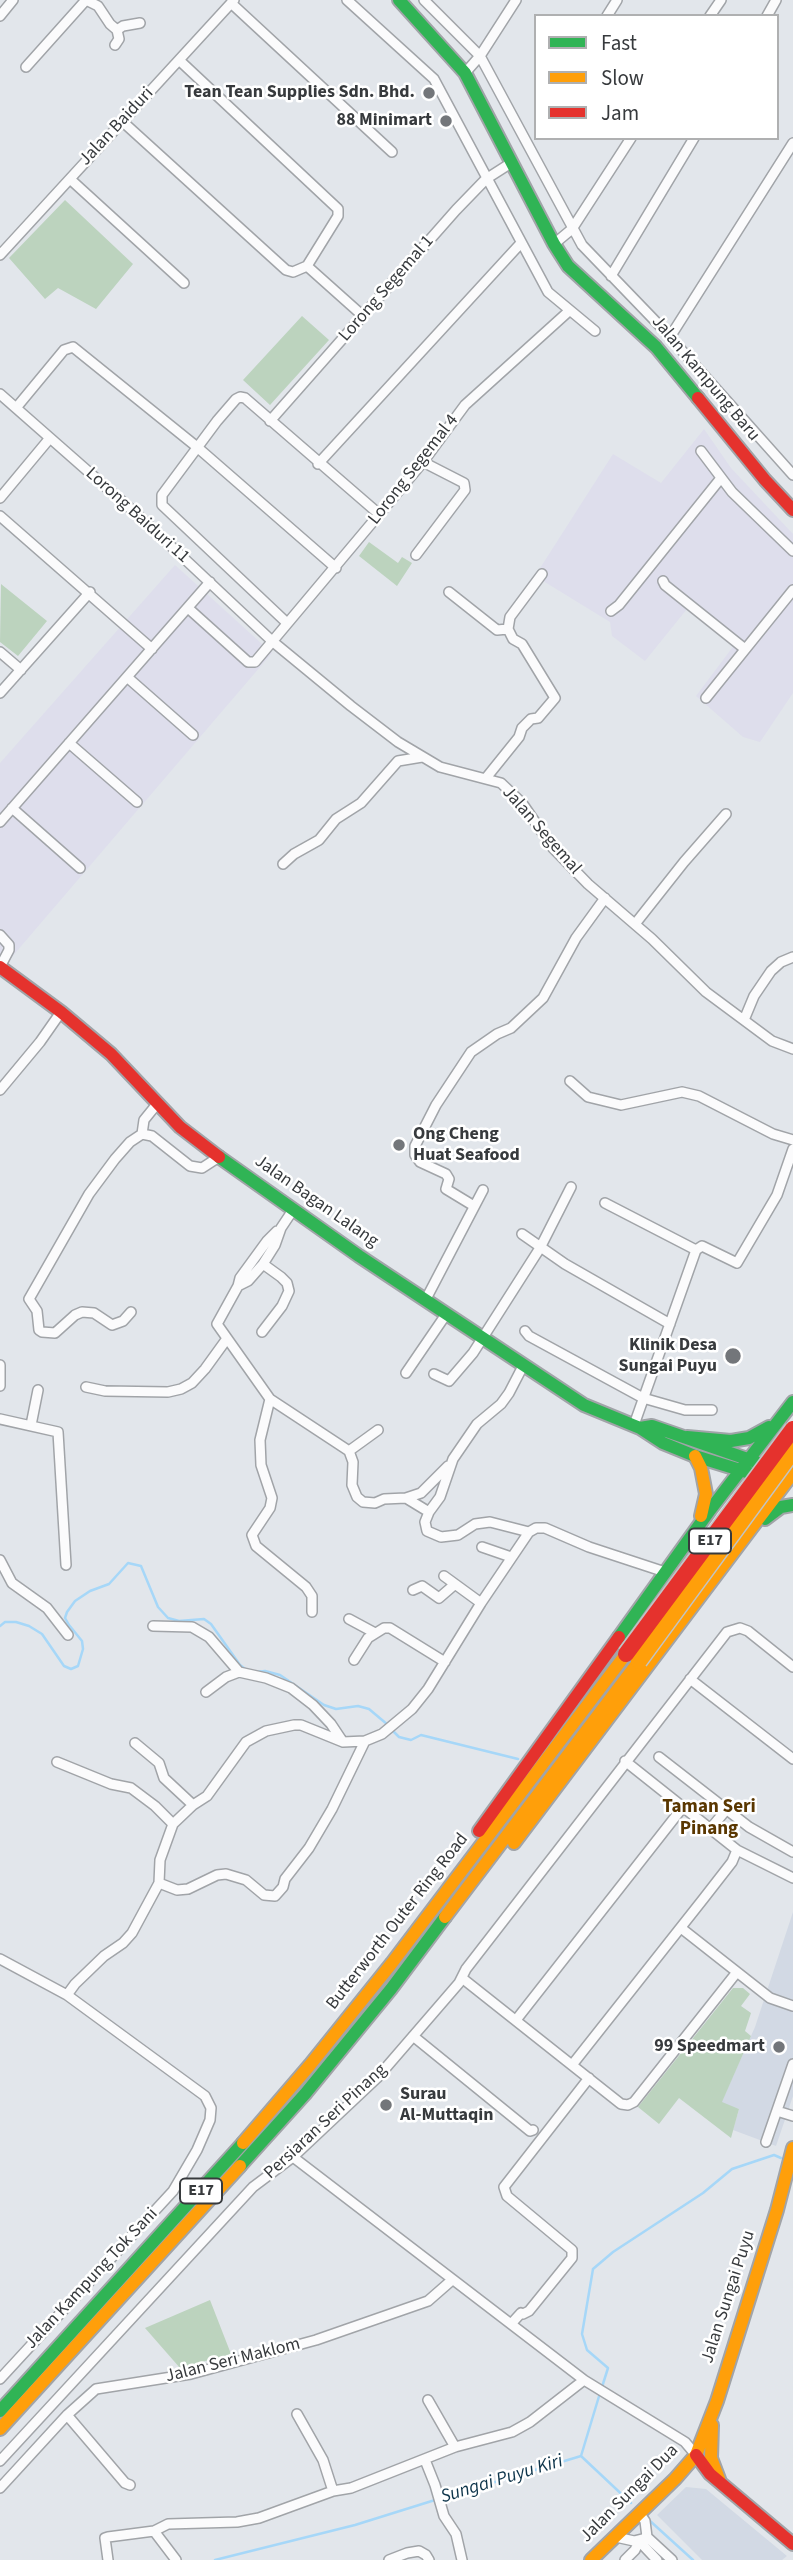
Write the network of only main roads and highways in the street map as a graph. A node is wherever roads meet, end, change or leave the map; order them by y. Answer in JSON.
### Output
{"nodes":[{"id":1,"x":399,"y":0,"type":"edge"},
{"id":2,"x":793,"y":510,"type":"edge"},
{"id":3,"x":0,"y":967,"type":"edge"},
{"id":4,"x":786,"y":1411,"type":"edge"},
{"id":5,"x":637,"y":1427,"type":"junction"},
{"id":6,"x":793,"y":1429,"type":"edge"},
{"id":7,"x":687,"y":1437,"type":"junction"},
{"id":8,"x":793,"y":1440,"type":"edge"},
{"id":9,"x":793,"y":1451,"type":"edge"},
{"id":10,"x":695,"y":1456,"type":"junction"},
{"id":11,"x":744,"y":1465,"type":"junction"},
{"id":12,"x":791,"y":1478,"type":"edge"},
{"id":13,"x":793,"y":1505,"type":"edge"},
{"id":14,"x":710,"y":1510,"type":"junction"},
{"id":15,"x":695,"y":1531,"type":"junction"},
{"id":16,"x":747,"y":1535,"type":"junction"},
{"id":17,"x":633,"y":1657,"type":"junction"},
{"id":18,"x":427,"y":1929,"type":"junction"},
{"id":19,"x":793,"y":2148,"type":"edge"},
{"id":20,"x":717,"y":2401,"type":"junction"},
{"id":21,"x":2,"y":2421,"type":"edge"},
{"id":22,"x":696,"y":2455,"type":"junction"},
{"id":23,"x":715,"y":2478,"type":"junction"},
{"id":24,"x":675,"y":2479,"type":"junction"},
{"id":25,"x":793,"y":2544,"type":"edge"},
{"id":26,"x":593,"y":2559,"type":"edge"}],
"edges":[{"from":1,"to":2,"type":"main road","name":"Jalan Kampung Baru"},
{"from":3,"to":5,"type":"main road","name":"Jalan Bagan Lalang"},
{"from":4,"to":7,"type":"main road"},
{"from":4,"to":8,"type":"main road"},
{"from":4,"to":11,"type":"main road"},
{"from":5,"to":7,"type":"main road","name":"Jalan Bagan Lalang"},
{"from":5,"to":10,"type":"main road","name":"Jalan Bagan Lalang"},
{"from":6,"to":17,"type":"main road","name":"Butterworth Outer Ring Road","number":"E17","bridge":true},
{"from":7,"to":11,"type":"main road","name":"Jalan Bagan Lalang"},
{"from":9,"to":17,"type":"main road","name":"Butterworth Outer Ring Road","number":"E17","bridge":true},
{"from":10,"to":11,"type":"main road","name":"Jalan Bagan Lalang"},
{"from":10,"to":15,"type":"main road"},
{"from":11,"to":12,"type":"main road","name":"Jalan Bagan Lalang"},
{"from":11,"to":14,"type":"main road"},
{"from":12,"to":16,"type":"main road"},
{"from":13,"to":16,"type":"main road"},
{"from":14,"to":15,"type":"main road"},
{"from":14,"to":16,"type":"main road"},
{"from":15,"to":18,"type":"main road"},
{"from":16,"to":18,"type":"main road"},
{"from":17,"to":18,"type":"main road","name":"Butterworth Outer Ring Road","number":"E17"},
{"from":18,"to":21,"type":"main road","name":"Butterworth Outer Ring Road","number":"E17"},
{"from":19,"to":20,"type":"main road","name":"Jalan Sungai Puyu"},
{"from":20,"to":22,"type":"main road","name":"Jalan Sungai Puyu"},
{"from":20,"to":23,"type":"main road"},
{"from":22,"to":23,"type":"main road"},
{"from":22,"to":24,"type":"main road","name":"Jalan Sungai Dua"},
{"from":23,"to":24,"type":"main road"},
{"from":23,"to":25,"type":"main road"},
{"from":24,"to":26,"type":"main road","name":"Jalan Sungai Dua"}]}
